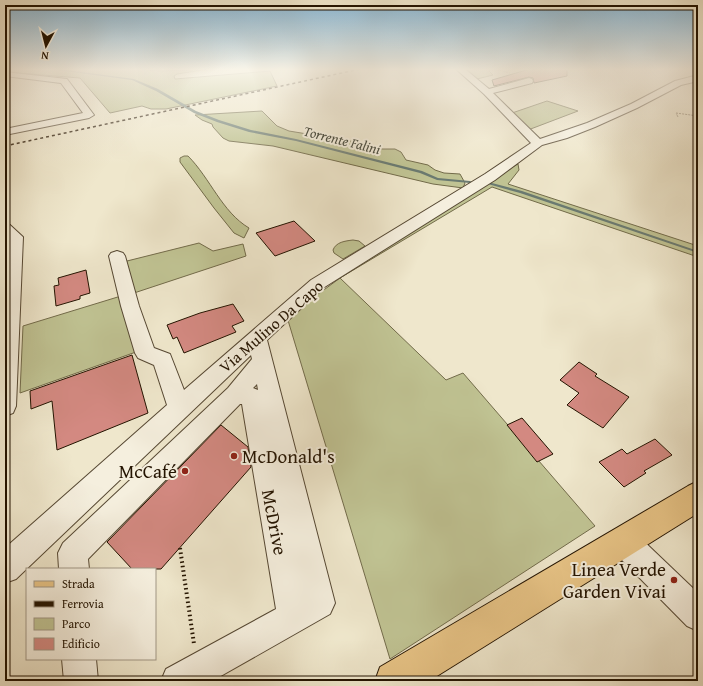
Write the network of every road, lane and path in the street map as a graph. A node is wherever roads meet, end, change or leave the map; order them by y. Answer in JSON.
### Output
{"nodes":[{"id":1,"x":79,"y":101,"type":"edge"},
{"id":2,"x":495,"y":101,"type":"edge"},
{"id":3,"x":644,"y":101,"type":"edge"},
{"id":4,"x":698,"y":116,"type":"edge"},
{"id":5,"x":678,"y":117,"type":"dead end"},
{"id":6,"x":5,"y":132,"type":"edge"},
{"id":7,"x":538,"y":143,"type":"junction"},
{"id":8,"x":8,"y":235,"type":"edge"},
{"id":9,"x":117,"y":256,"type":"dead end"},
{"id":10,"x":259,"y":349,"type":"junction"},
{"id":11,"x":236,"y":394,"type":"junction"},
{"id":12,"x":5,"y":406,"type":"edge"},
{"id":13,"x":179,"y":408,"type":"junction"},
{"id":14,"x":698,"y":496,"type":"edge"},
{"id":15,"x":623,"y":541,"type":"junction"},
{"id":16,"x":180,"y":548,"type":"dead end"},
{"id":17,"x":5,"y":568,"type":"edge"},
{"id":18,"x":74,"y":568,"type":"edge"},
{"id":19,"x":698,"y":615,"type":"edge"},
{"id":20,"x":293,"y":617,"type":"junction"},
{"id":21,"x":79,"y":660,"type":"edge"},
{"id":22,"x":188,"y":676,"type":"edge"},
{"id":23,"x":405,"y":678,"type":"edge"},
{"id":24,"x":81,"y":681,"type":"edge"}],
"edges":[{"from":1,"to":6,"type":"street"},
{"from":2,"to":7,"type":"street"},
{"from":3,"to":7,"type":"street","name":"Via Mulino Da Capo"},
{"from":4,"to":5,"type":"path"},
{"from":7,"to":10,"type":"street","name":"Via Mulino Da Capo"},
{"from":8,"to":12,"type":"street"},
{"from":9,"to":13,"type":"street"},
{"from":10,"to":11,"type":"street"},
{"from":10,"to":13,"type":"street","name":"Via Mulino Da Capo"},
{"from":10,"to":20,"type":"street"},
{"from":11,"to":18,"type":"street"},
{"from":11,"to":20,"type":"street","name":"McDrive"},
{"from":13,"to":17,"type":"street","name":"Via Mulino Da Capo"},
{"from":14,"to":15,"type":"main road"},
{"from":15,"to":19,"type":"street"},
{"from":15,"to":23,"type":"main road"},
{"from":16,"to":22,"type":"path"},
{"from":20,"to":22,"type":"street"},
{"from":21,"to":24,"type":"street"}]}
